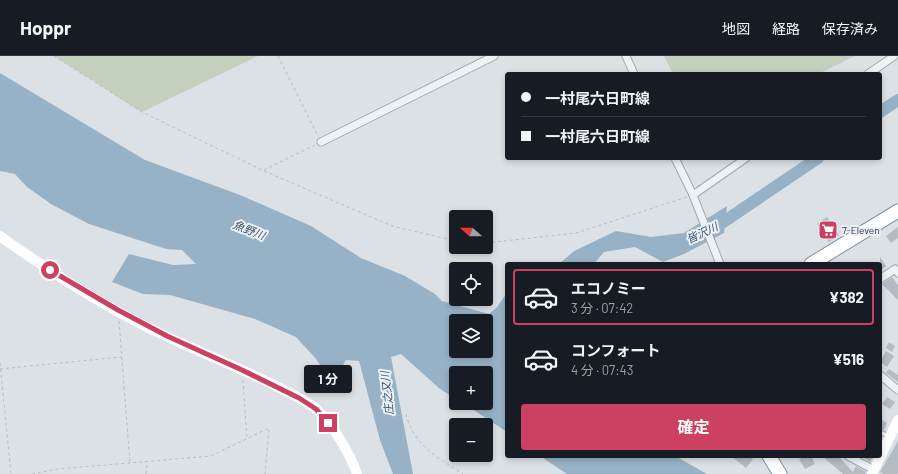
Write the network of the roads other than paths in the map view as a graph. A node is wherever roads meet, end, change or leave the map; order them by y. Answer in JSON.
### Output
{"nodes":[{"id":1,"x":494,"y":56,"type":"edge"},
{"id":2,"x":626,"y":56,"type":"edge"},
{"id":3,"x":894,"y":56,"type":"edge"},
{"id":4,"x":633,"y":72,"type":"edge"},
{"id":5,"x":871,"y":72,"type":"edge"},
{"id":6,"x":321,"y":142,"type":"road end"},
{"id":7,"x":676,"y":160,"type":"edge"},
{"id":8,"x":743,"y":160,"type":"edge"},
{"id":9,"x":693,"y":195,"type":"junction"},
{"id":10,"x":898,"y":211,"type":"edge"},
{"id":11,"x":0,"y":236,"type":"edge"},
{"id":12,"x":719,"y":262,"type":"edge"},
{"id":13,"x":814,"y":262,"type":"edge"},
{"id":14,"x":898,"y":273,"type":"edge"},
{"id":15,"x":882,"y":278,"type":"edge"},
{"id":16,"x":882,"y":377,"type":"edge"},
{"id":17,"x":898,"y":390,"type":"edge"},
{"id":18,"x":898,"y":420,"type":"edge"},
{"id":19,"x":885,"y":434,"type":"edge"},
{"id":20,"x":769,"y":458,"type":"edge"},
{"id":21,"x":851,"y":458,"type":"edge"},
{"id":22,"x":877,"y":458,"type":"edge"},
{"id":23,"x":873,"y":472,"type":"edge"},
{"id":24,"x":357,"y":474,"type":"edge"},
{"id":25,"x":780,"y":474,"type":"edge"}],
"edges":[{"from":1,"to":6,"type":"street"},
{"from":2,"to":4,"type":"street"},
{"from":3,"to":5,"type":"street"},
{"from":7,"to":9,"type":"street"},
{"from":8,"to":9,"type":"street"},
{"from":9,"to":12,"type":"street"},
{"from":10,"to":13,"type":"highway"},
{"from":11,"to":24,"type":"main road"},
{"from":14,"to":15,"type":"street"},
{"from":16,"to":17,"type":"street"},
{"from":18,"to":19,"type":"main road"},
{"from":20,"to":25,"type":"highway"},
{"from":21,"to":23,"type":"street"},
{"from":22,"to":23,"type":"main road"}]}
